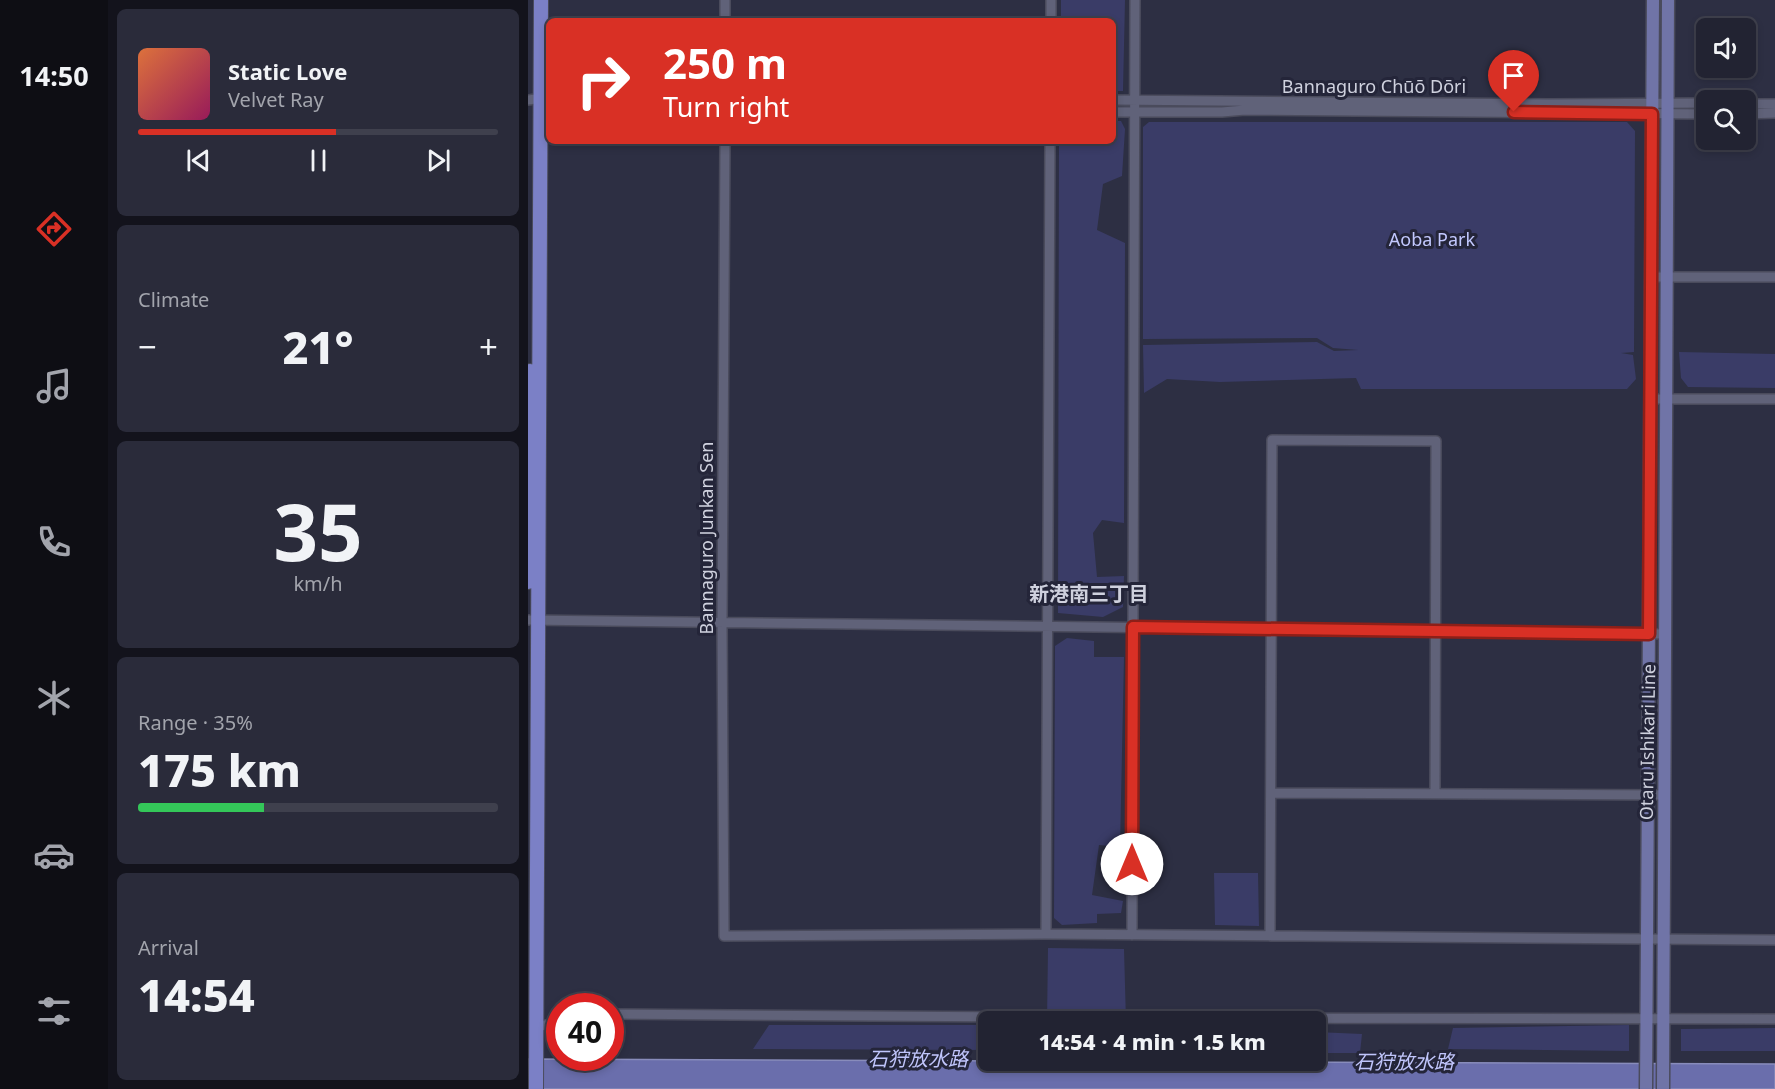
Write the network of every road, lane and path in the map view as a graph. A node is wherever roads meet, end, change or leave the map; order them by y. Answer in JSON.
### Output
{"nodes":[{"id":1,"x":532,"y":0,"type":"edge"},
{"id":2,"x":541,"y":0,"type":"edge"},
{"id":3,"x":725,"y":0,"type":"edge"},
{"id":4,"x":1051,"y":0,"type":"edge"},
{"id":5,"x":1135,"y":0,"type":"edge"},
{"id":6,"x":1653,"y":0,"type":"edge"},
{"id":7,"x":1668,"y":0,"type":"edge"},
{"id":8,"x":725,"y":18,"type":"edge"},
{"id":9,"x":1051,"y":18,"type":"edge"},
{"id":10,"x":1116,"y":100,"type":"edge"},
{"id":11,"x":1135,"y":100,"type":"junction"},
{"id":12,"x":540,"y":101,"type":"edge"},
{"id":13,"x":1696,"y":104,"type":"edge"},
{"id":14,"x":1756,"y":104,"type":"edge"},
{"id":15,"x":1775,"y":104,"type":"edge"},
{"id":16,"x":1652,"y":108,"type":"junction"},
{"id":17,"x":1667,"y":108,"type":"junction"},
{"id":18,"x":1116,"y":112,"type":"edge"},
{"id":19,"x":1135,"y":112,"type":"junction"},
{"id":20,"x":1696,"y":112,"type":"edge"},
{"id":21,"x":1775,"y":113,"type":"edge"},
{"id":22,"x":1756,"y":114,"type":"edge"},
{"id":23,"x":724,"y":144,"type":"edge"},
{"id":24,"x":1050,"y":144,"type":"edge"},
{"id":25,"x":1651,"y":277,"type":"junction"},
{"id":26,"x":1666,"y":277,"type":"junction"},
{"id":27,"x":1775,"y":277,"type":"edge"},
{"id":28,"x":532,"y":364,"type":"edge"},
{"id":29,"x":1651,"y":399,"type":"junction"},
{"id":30,"x":1665,"y":399,"type":"junction"},
{"id":31,"x":1775,"y":399,"type":"edge"},
{"id":32,"x":528,"y":582,"type":"edge"},
{"id":33,"x":533,"y":620,"type":"edge"},
{"id":34,"x":722,"y":623,"type":"junction"},
{"id":35,"x":1048,"y":626,"type":"junction"},
{"id":36,"x":1133,"y":627,"type":"junction"},
{"id":37,"x":1270,"y":629,"type":"junction"},
{"id":38,"x":1436,"y":631,"type":"junction"},
{"id":39,"x":1649,"y":634,"type":"junction"},
{"id":40,"x":1666,"y":634,"type":"junction"},
{"id":41,"x":1271,"y":793,"type":"junction"},
{"id":42,"x":1435,"y":794,"type":"junction"},
{"id":43,"x":1648,"y":795,"type":"junction"},
{"id":44,"x":1664,"y":795,"type":"junction"},
{"id":45,"x":1046,"y":934,"type":"junction"},
{"id":46,"x":1132,"y":935,"type":"junction"},
{"id":47,"x":1270,"y":936,"type":"junction"},
{"id":48,"x":1647,"y":939,"type":"junction"},
{"id":49,"x":1663,"y":939,"type":"junction"},
{"id":50,"x":1775,"y":940,"type":"edge"},
{"id":51,"x":624,"y":1014,"type":"edge"},
{"id":52,"x":1664,"y":1019,"type":"junction"},
{"id":53,"x":1775,"y":1019,"type":"edge"},
{"id":54,"x":1647,"y":1020,"type":"junction"},
{"id":55,"x":546,"y":1025,"type":"edge"},
{"id":56,"x":536,"y":1027,"type":"junction"},
{"id":57,"x":536,"y":1089,"type":"edge"},
{"id":58,"x":1646,"y":1089,"type":"edge"},
{"id":59,"x":1663,"y":1089,"type":"edge"}],
"edges":[{"from":1,"to":12,"type":"highway"},
{"from":2,"to":12,"type":"highway"},
{"from":3,"to":8,"type":"street"},
{"from":4,"to":9,"type":"street"},
{"from":5,"to":11,"type":"street"},
{"from":6,"to":16,"type":"main road","name":"Otaru Ishikari Line"},
{"from":7,"to":17,"type":"main road","name":"Otaru Ishikari Line"},
{"from":10,"to":11,"type":"street","name":"Bannaguro Chūō Dōri"},
{"from":11,"to":16,"type":"street","name":"Bannaguro Chūō Dōri"},
{"from":11,"to":19,"type":"street"},
{"from":12,"to":28,"type":"highway"},
{"from":13,"to":17,"type":"street","name":"Bannaguro Chūō Dōri"},
{"from":14,"to":15,"type":"street"},
{"from":16,"to":17,"type":"street","name":"Bannaguro Chūō Dōri"},
{"from":16,"to":19,"type":"street","name":"Bannaguro Chūō Dōri"},
{"from":16,"to":25,"type":"main road","name":"Otaru Ishikari Line"},
{"from":17,"to":20,"type":"street","name":"Bannaguro Chūō Dōri"},
{"from":17,"to":26,"type":"main road","name":"Otaru Ishikari Line"},
{"from":18,"to":19,"type":"street","name":"Bannaguro Chūō Dōri"},
{"from":19,"to":36,"type":"street"},
{"from":21,"to":22,"type":"street"},
{"from":23,"to":34,"type":"street","name":"Bannaguro Junkan Sen"},
{"from":24,"to":35,"type":"street"},
{"from":25,"to":26,"type":"street"},
{"from":25,"to":29,"type":"main road","name":"Otaru Ishikari Line"},
{"from":26,"to":27,"type":"street"},
{"from":26,"to":30,"type":"main road","name":"Otaru Ishikari Line"},
{"from":28,"to":32,"type":"highway"},
{"from":28,"to":33,"type":"highway"},
{"from":29,"to":30,"type":"street"},
{"from":29,"to":39,"type":"main road","name":"Otaru Ishikari Line"},
{"from":30,"to":31,"type":"street"},
{"from":30,"to":40,"type":"main road","name":"Otaru Ishikari Line"},
{"from":33,"to":34,"type":"street"},
{"from":33,"to":56,"type":"highway"},
{"from":34,"to":35,"type":"street"},
{"from":34,"to":45,"type":"street","name":"Bannaguro Junkan Sen"},
{"from":35,"to":36,"type":"street"},
{"from":35,"to":45,"type":"street"},
{"from":36,"to":37,"type":"street"},
{"from":36,"to":46,"type":"street"},
{"from":37,"to":38,"type":"street"},
{"from":37,"to":38,"type":"street"},
{"from":37,"to":41,"type":"street"},
{"from":38,"to":39,"type":"street"},
{"from":38,"to":42,"type":"street"},
{"from":39,"to":40,"type":"street"},
{"from":39,"to":43,"type":"main road","name":"Otaru Ishikari Line"},
{"from":40,"to":44,"type":"main road","name":"Otaru Ishikari Line"},
{"from":41,"to":42,"type":"street"},
{"from":41,"to":47,"type":"street"},
{"from":42,"to":43,"type":"street"},
{"from":43,"to":44,"type":"street"},
{"from":43,"to":48,"type":"main road","name":"Otaru Ishikari Line"},
{"from":44,"to":49,"type":"main road","name":"Otaru Ishikari Line"},
{"from":45,"to":46,"type":"street"},
{"from":46,"to":47,"type":"street"},
{"from":47,"to":48,"type":"street"},
{"from":48,"to":49,"type":"street"},
{"from":48,"to":54,"type":"main road","name":"Otaru Ishikari Line"},
{"from":49,"to":50,"type":"street"},
{"from":49,"to":52,"type":"main road","name":"Otaru Ishikari Line"},
{"from":51,"to":54,"type":"street"},
{"from":52,"to":53,"type":"street"},
{"from":52,"to":54,"type":"street"},
{"from":52,"to":59,"type":"main road","name":"Otaru Ishikari Line"},
{"from":54,"to":58,"type":"main road","name":"Otaru Ishikari Line"},
{"from":55,"to":56,"type":"street"},
{"from":56,"to":57,"type":"highway"}]}
